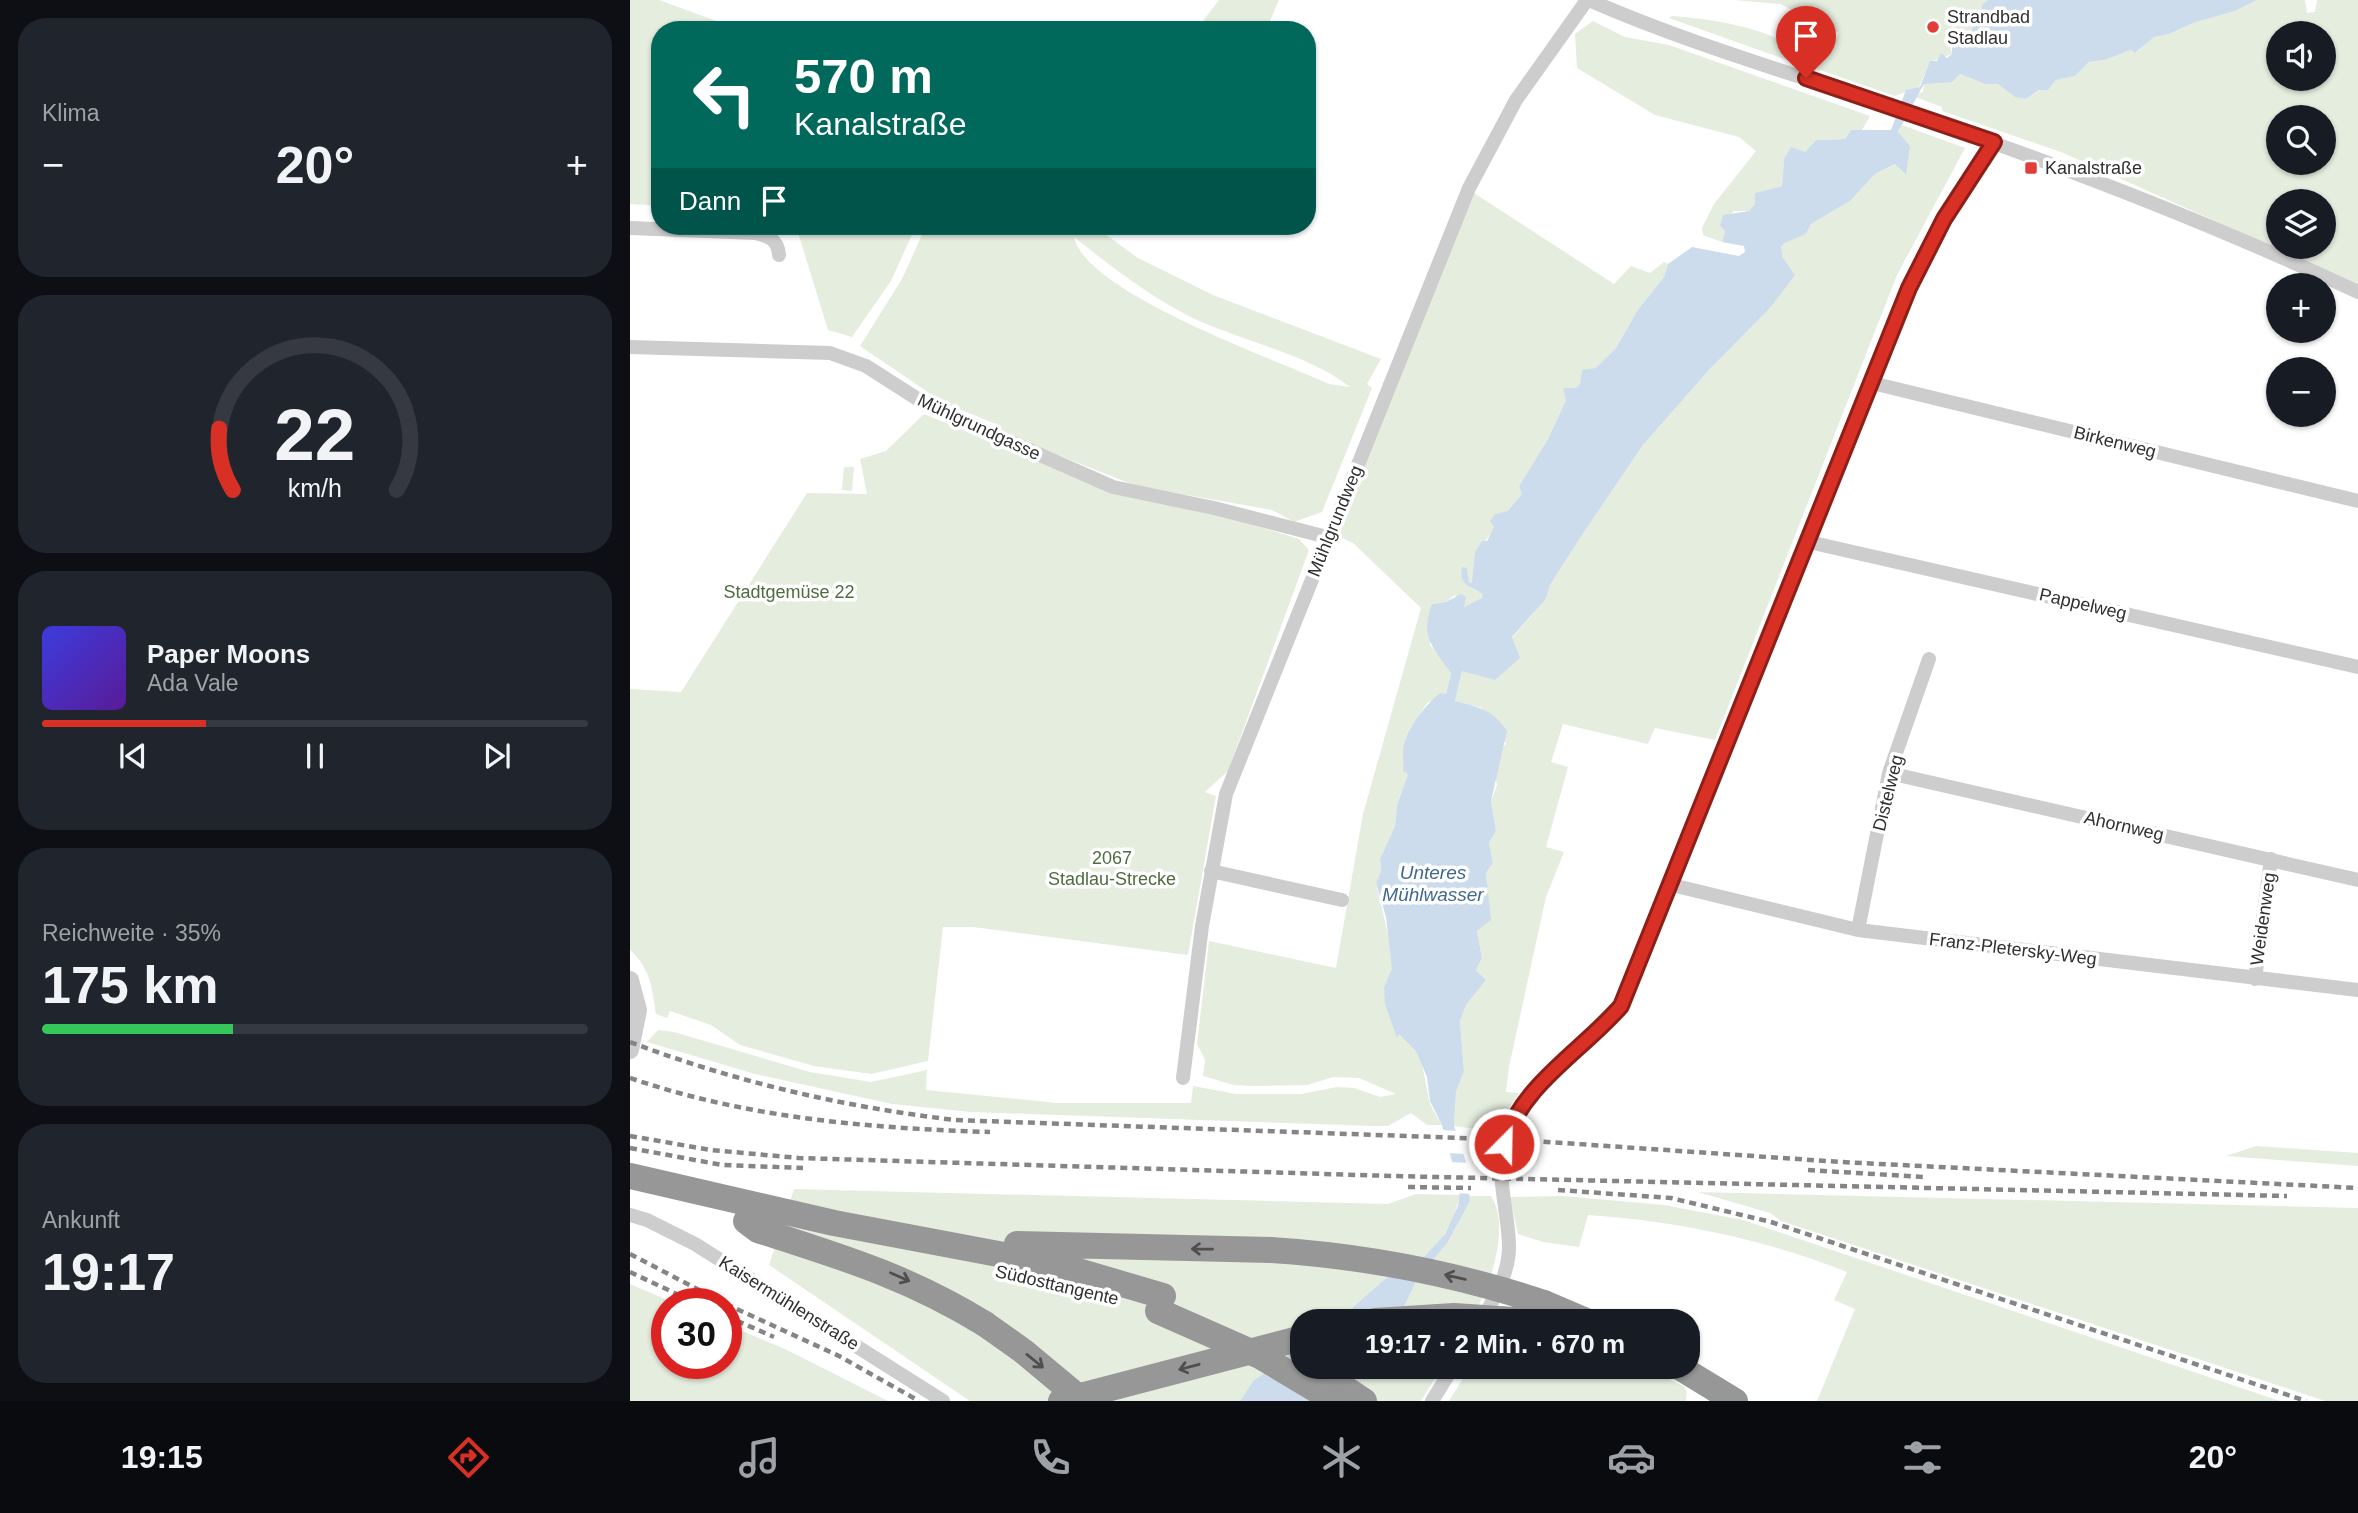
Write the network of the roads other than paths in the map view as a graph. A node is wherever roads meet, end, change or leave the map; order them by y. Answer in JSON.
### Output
{"nodes":[{"id":1,"x":1588,"y":0,"type":"edge"},
{"id":2,"x":1994,"y":142,"type":"junction"},
{"id":3,"x":630,"y":228,"type":"edge"},
{"id":4,"x":651,"y":229,"type":"edge"},
{"id":5,"x":765,"y":235,"type":"edge"},
{"id":6,"x":779,"y":255,"type":"dead end"},
{"id":7,"x":2358,"y":292,"type":"edge"},
{"id":8,"x":630,"y":347,"type":"edge"},
{"id":9,"x":1872,"y":383,"type":"junction"},
{"id":10,"x":2358,"y":501,"type":"edge"},
{"id":11,"x":1327,"y":537,"type":"junction"},
{"id":12,"x":1809,"y":542,"type":"junction"},
{"id":13,"x":1929,"y":659,"type":"dead end"},
{"id":14,"x":2358,"y":667,"type":"edge"},
{"id":15,"x":1889,"y":773,"type":"junction"},
{"id":16,"x":2271,"y":859,"type":"junction"},
{"id":17,"x":1211,"y":871,"type":"junction"},
{"id":18,"x":2358,"y":880,"type":"edge"},
{"id":19,"x":1672,"y":885,"type":"junction"},
{"id":20,"x":1342,"y":901,"type":"dead end"},
{"id":21,"x":1858,"y":930,"type":"junction"},
{"id":22,"x":2255,"y":979,"type":"junction"},
{"id":23,"x":630,"y":980,"type":"edge"},
{"id":24,"x":2358,"y":990,"type":"edge"},
{"id":25,"x":630,"y":1050,"type":"edge"},
{"id":26,"x":1183,"y":1078,"type":"dead end"},
{"id":27,"x":630,"y":1176,"type":"edge"},
{"id":28,"x":630,"y":1194,"type":"edge"},
{"id":29,"x":630,"y":1215,"type":"edge"},
{"id":30,"x":757,"y":1221,"type":"junction"},
{"id":31,"x":930,"y":1242,"type":"junction"},
{"id":32,"x":1161,"y":1303,"type":"junction"},
{"id":33,"x":1488,"y":1309,"type":"edge"},
{"id":34,"x":1530,"y":1309,"type":"edge"},
{"id":35,"x":1290,"y":1341,"type":"edge"},
{"id":36,"x":1290,"y":1355,"type":"edge"},
{"id":37,"x":1331,"y":1379,"type":"edge"},
{"id":38,"x":1446,"y":1379,"type":"edge"},
{"id":39,"x":1699,"y":1379,"type":"edge"},
{"id":40,"x":943,"y":1401,"type":"edge"},
{"id":41,"x":1061,"y":1401,"type":"edge"},
{"id":42,"x":1083,"y":1401,"type":"edge"},
{"id":43,"x":1335,"y":1401,"type":"edge"},
{"id":44,"x":1364,"y":1401,"type":"edge"},
{"id":45,"x":1432,"y":1401,"type":"edge"},
{"id":46,"x":1735,"y":1401,"type":"edge"}],
"edges":[{"from":1,"to":2,"type":"street"},
{"from":1,"to":11,"type":"street","name":"Mühlgrundweg"},
{"from":2,"to":7,"type":"street"},
{"from":2,"to":9,"type":"street"},
{"from":3,"to":4,"type":"street"},
{"from":5,"to":6,"type":"street"},
{"from":8,"to":11,"type":"street","name":"Mühlgrundgasse"},
{"from":9,"to":10,"type":"street","name":"Birkenweg"},
{"from":9,"to":12,"type":"street"},
{"from":11,"to":17,"type":"street","name":"Mühlgrundweg"},
{"from":12,"to":14,"type":"street","name":"Pappelweg"},
{"from":12,"to":19,"type":"street"},
{"from":13,"to":15,"type":"street","name":"Distelweg"},
{"from":15,"to":16,"type":"street","name":"Ahornweg"},
{"from":15,"to":21,"type":"street","name":"Distelweg"},
{"from":16,"to":18,"type":"street","name":"Ahornweg"},
{"from":16,"to":22,"type":"street","name":"Weidenweg"},
{"from":17,"to":20,"type":"street"},
{"from":17,"to":26,"type":"street","name":"Mühlgrundweg"},
{"from":19,"to":21,"type":"street","name":"Franz-Pletersky-Weg"},
{"from":19,"to":33,"type":"street"},
{"from":21,"to":22,"type":"street","name":"Franz-Pletersky-Weg"},
{"from":22,"to":24,"type":"street","name":"Franz-Pletersky-Weg"},
{"from":23,"to":25,"type":"street"},
{"from":27,"to":30,"type":"highway"},
{"from":28,"to":30,"type":"highway"},
{"from":29,"to":40,"type":"street","name":"Kaisermühlenstraße"},
{"from":30,"to":31,"type":"highway","name":"Südosttangente"},
{"from":30,"to":32,"type":"highway","name":"Südosttangente"},
{"from":30,"to":42,"type":"highway","one_way":true,"bridge":true},
{"from":31,"to":32,"type":"highway","name":"Südosttangente"},
{"from":34,"to":31,"type":"highway","one_way":true,"bridge":true},
{"from":32,"to":36,"type":"highway","name":"Südosttangente"},
{"from":32,"to":43,"type":"highway","name":"Südosttangente","bridge":true},
{"from":35,"to":41,"type":"highway","one_way":true,"bridge":true},
{"from":37,"to":44,"type":"highway"},
{"from":38,"to":45,"type":"street"},
{"from":39,"to":46,"type":"highway"}]}
